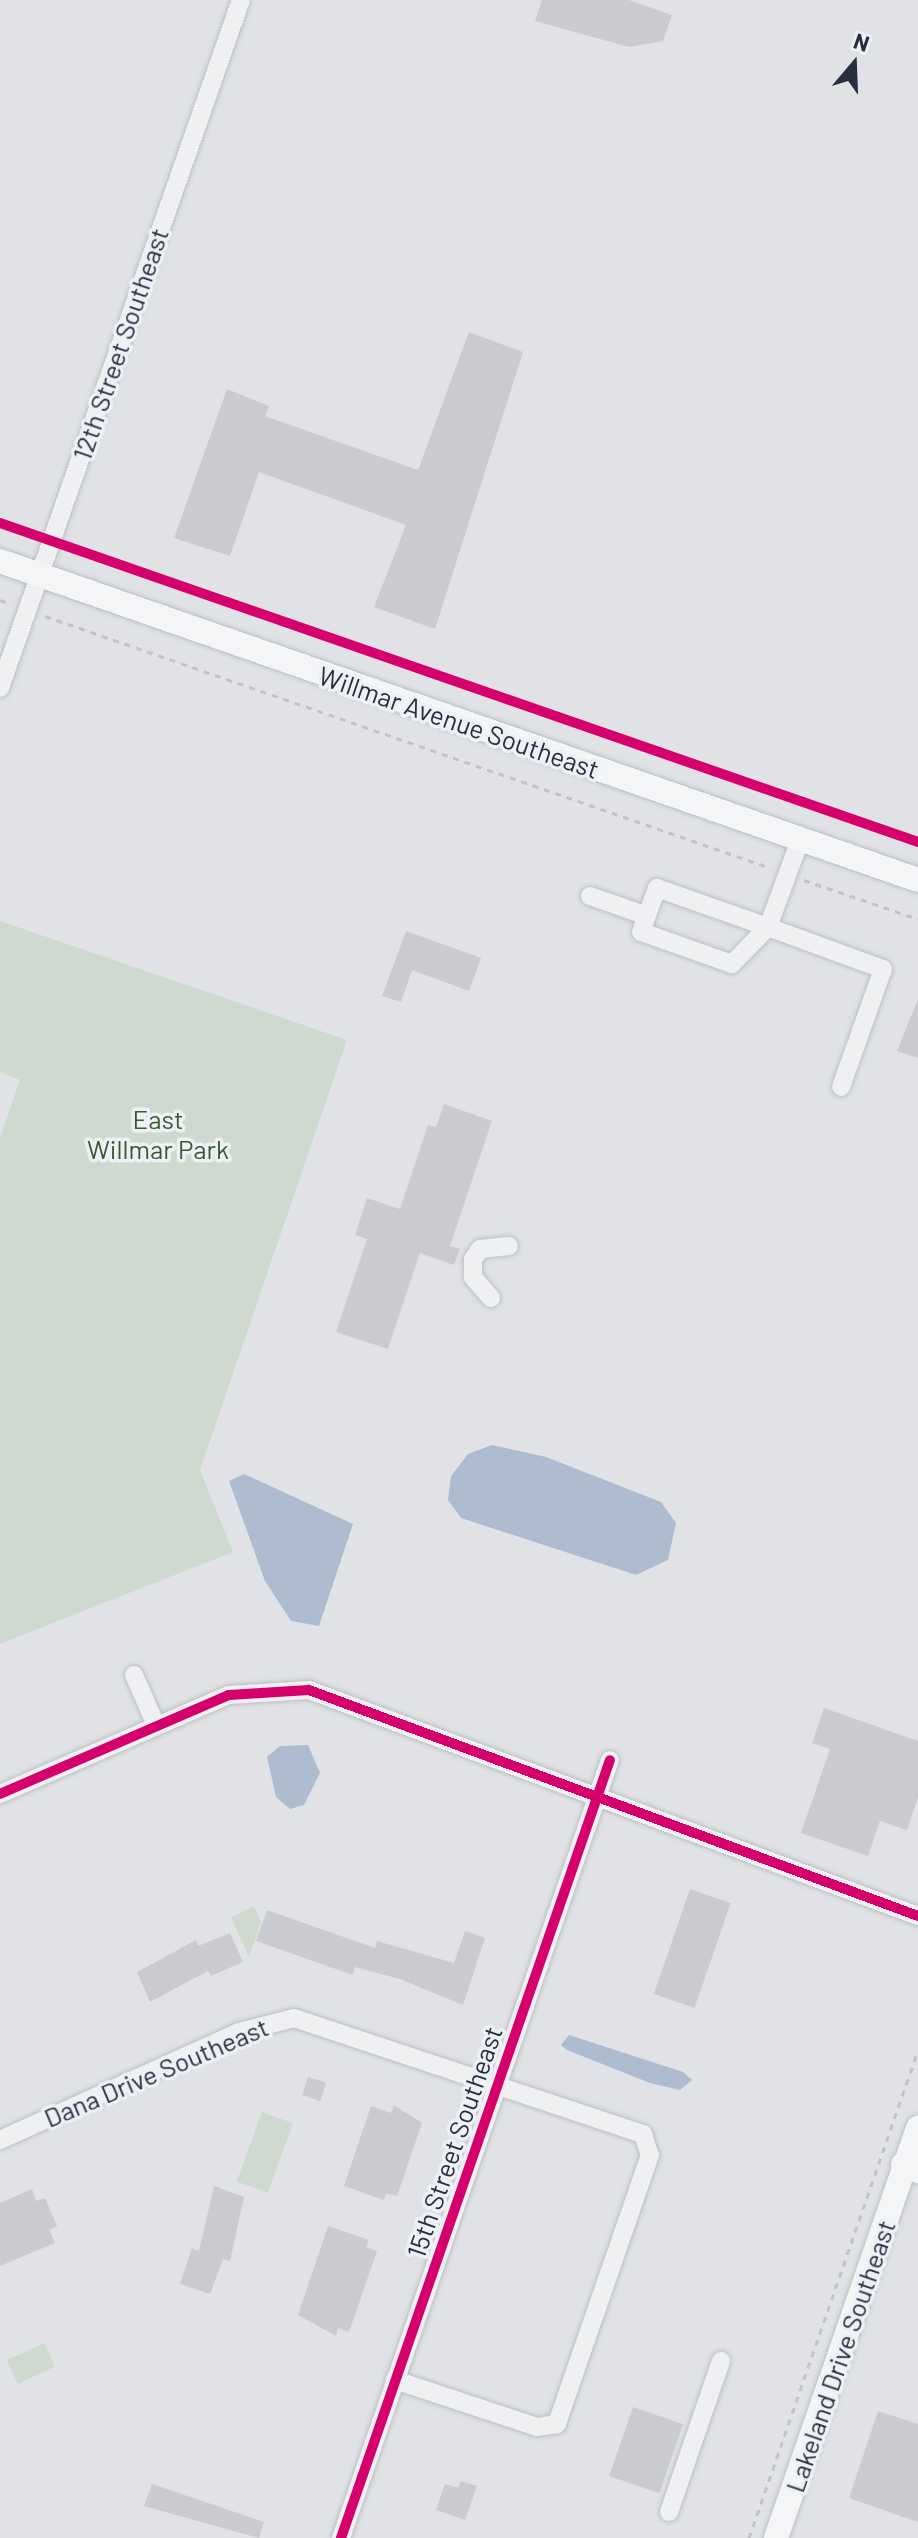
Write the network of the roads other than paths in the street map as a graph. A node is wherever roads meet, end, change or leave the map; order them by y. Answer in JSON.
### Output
{"nodes":[{"id":1,"x":241,"y":0,"type":"edge"},
{"id":2,"x":0,"y":561,"type":"edge"},
{"id":3,"x":38,"y":574,"type":"junction"},
{"id":4,"x":0,"y":688,"type":"edge"},
{"id":5,"x":800,"y":840,"type":"junction"},
{"id":6,"x":918,"y":880,"type":"edge"},
{"id":7,"x":590,"y":896,"type":"dead end"},
{"id":8,"x":647,"y":916,"type":"junction"},
{"id":9,"x":768,"y":927,"type":"junction"},
{"id":10,"x":841,"y":1087,"type":"dead end"},
{"id":11,"x":509,"y":1246,"type":"dead end"},
{"id":12,"x":491,"y":1298,"type":"dead end"},
{"id":13,"x":134,"y":1675,"type":"dead end"},
{"id":14,"x":156,"y":1725,"type":"junction"},
{"id":15,"x":610,"y":1760,"type":"dead end"},
{"id":16,"x":0,"y":1794,"type":"edge"},
{"id":17,"x":595,"y":1801,"type":"junction"},
{"id":18,"x":918,"y":1916,"type":"edge"},
{"id":19,"x":497,"y":2085,"type":"junction"},
{"id":20,"x":918,"y":2128,"type":"edge"},
{"id":21,"x":0,"y":2140,"type":"edge"},
{"id":22,"x":912,"y":2167,"type":"edge"},
{"id":23,"x":721,"y":2361,"type":"dead end"},
{"id":24,"x":395,"y":2380,"type":"junction"},
{"id":25,"x":669,"y":2512,"type":"dead end"},
{"id":26,"x":341,"y":2538,"type":"edge"},
{"id":27,"x":776,"y":2538,"type":"edge"}],
"edges":[{"from":1,"to":3,"type":"street","name":"12th Street Southeast"},
{"from":2,"to":3,"type":"main road","name":"Willmar Avenue Southeast"},
{"from":3,"to":4,"type":"street","name":"12th Street Southeast"},
{"from":3,"to":5,"type":"main road","name":"Willmar Avenue Southeast"},
{"from":5,"to":6,"type":"main road","name":"Willmar Avenue Southeast"},
{"from":5,"to":9,"type":"street"},
{"from":7,"to":8,"type":"street"},
{"from":8,"to":9,"type":"street"},
{"from":8,"to":9,"type":"street"},
{"from":9,"to":10,"type":"street"},
{"from":11,"to":12,"type":"street"},
{"from":13,"to":14,"type":"street"},
{"from":14,"to":16,"type":"street"},
{"from":14,"to":17,"type":"street"},
{"from":15,"to":17,"type":"street","name":"15th Street Southeast"},
{"from":17,"to":18,"type":"street"},
{"from":17,"to":19,"type":"street","name":"15th Street Southeast"},
{"from":19,"to":21,"type":"street","name":"Dana Drive Southeast"},
{"from":19,"to":24,"type":"street","name":"15th Street Southeast"},
{"from":19,"to":24,"type":"street","name":"Dana Drive Southeast"},
{"from":20,"to":22,"type":"main road","name":"Lakeland Drive Southeast"},
{"from":22,"to":27,"type":"main road","name":"Lakeland Drive Southeast"},
{"from":23,"to":25,"type":"street"},
{"from":24,"to":26,"type":"street","name":"15th Street Southeast"}]}
